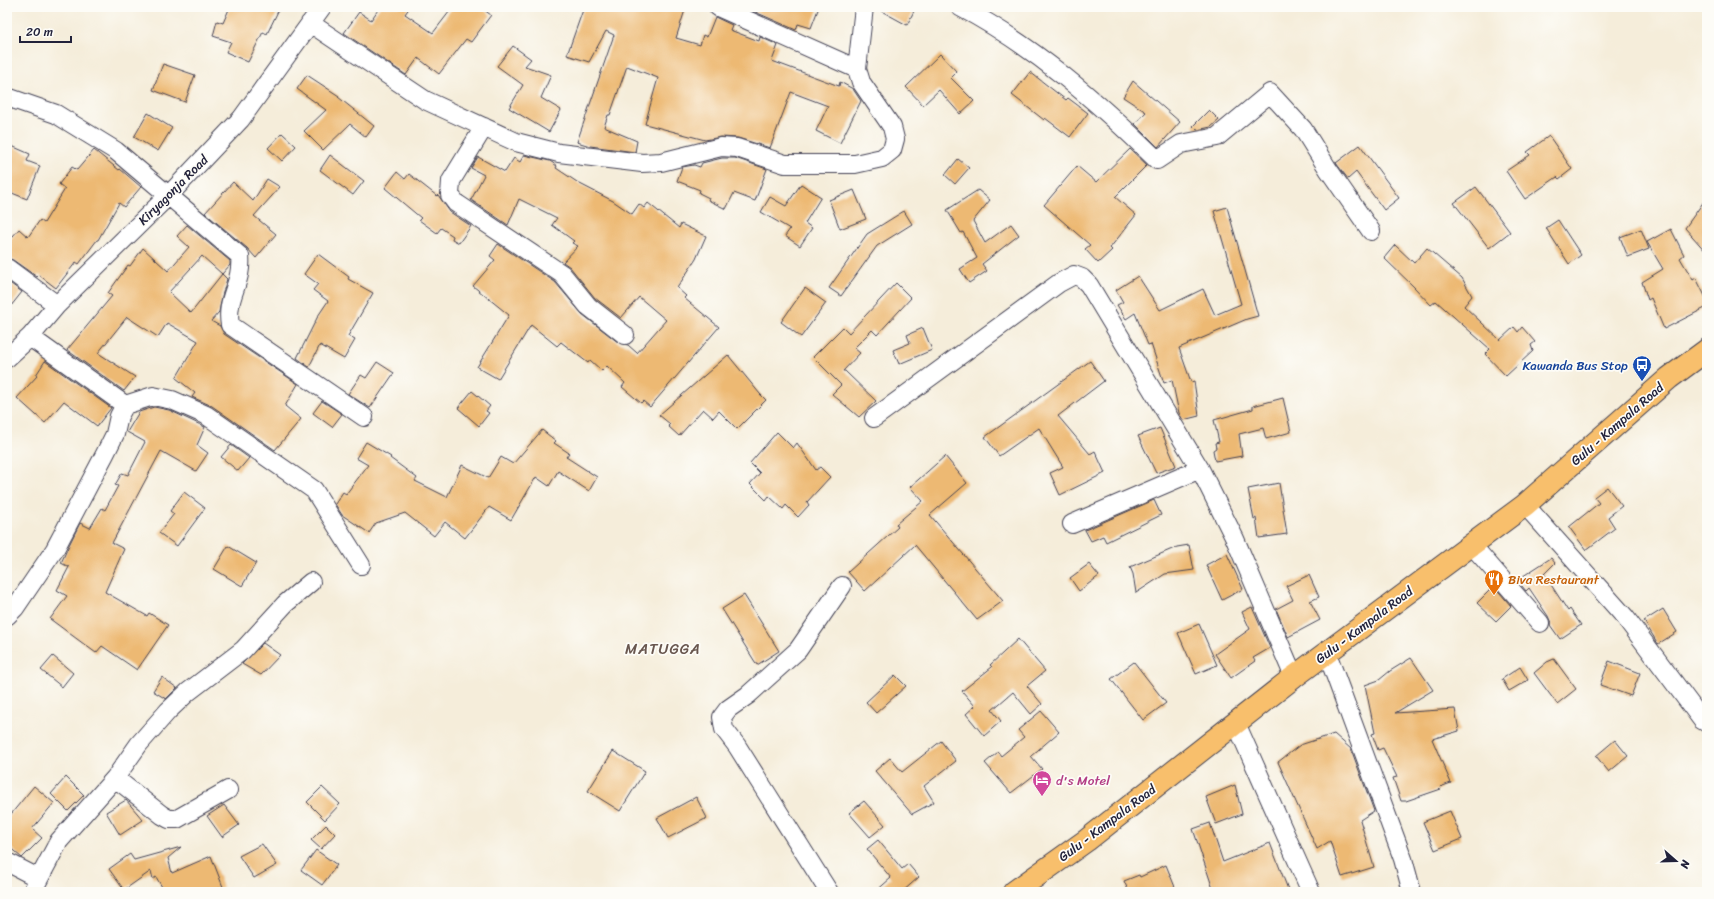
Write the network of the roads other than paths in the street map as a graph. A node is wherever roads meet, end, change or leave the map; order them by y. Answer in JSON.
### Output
{"nodes":[{"id":1,"x":322,"y":7,"type":"edge"},
{"id":2,"x":718,"y":7,"type":"edge"},
{"id":3,"x":864,"y":7,"type":"edge"},
{"id":4,"x":960,"y":7,"type":"edge"},
{"id":5,"x":310,"y":23,"type":"junction"},
{"id":6,"x":857,"y":69,"type":"junction"},
{"id":7,"x":7,"y":97,"type":"edge"},
{"id":8,"x":484,"y":127,"type":"junction"},
{"id":9,"x":168,"y":195,"type":"junction"},
{"id":10,"x":1371,"y":231,"type":"dead end"},
{"id":11,"x":7,"y":268,"type":"edge"},
{"id":12,"x":57,"y":305,"type":"junction"},
{"id":13,"x":625,"y":335,"type":"dead end"},
{"id":14,"x":30,"y":337,"type":"junction"},
{"id":15,"x":1707,"y":350,"type":"edge"},
{"id":16,"x":7,"y":358,"type":"edge"},
{"id":17,"x":125,"y":405,"type":"junction"},
{"id":18,"x":364,"y":417,"type":"dead end"},
{"id":19,"x":874,"y":418,"type":"dead end"},
{"id":20,"x":1200,"y":469,"type":"junction"},
{"id":21,"x":1525,"y":504,"type":"junction"},
{"id":22,"x":1072,"y":524,"type":"dead end"},
{"id":23,"x":1471,"y":544,"type":"junction"},
{"id":24,"x":361,"y":565,"type":"dead end"},
{"id":25,"x":312,"y":582,"type":"dead end"},
{"id":26,"x":842,"y":586,"type":"dead end"},
{"id":27,"x":7,"y":616,"type":"edge"},
{"id":28,"x":1540,"y":623,"type":"dead end"},
{"id":29,"x":1327,"y":653,"type":"junction"},
{"id":30,"x":1294,"y":677,"type":"junction"},
{"id":31,"x":1236,"y":723,"type":"junction"},
{"id":32,"x":1707,"y":724,"type":"edge"},
{"id":33,"x":115,"y":778,"type":"junction"},
{"id":34,"x":228,"y":790,"type":"dead end"},
{"id":35,"x":7,"y":862,"type":"edge"},
{"id":36,"x":35,"y":885,"type":"edge"},
{"id":37,"x":830,"y":892,"type":"edge"},
{"id":38,"x":1014,"y":892,"type":"edge"},
{"id":39,"x":1311,"y":892,"type":"edge"},
{"id":40,"x":1412,"y":892,"type":"edge"}],
"edges":[{"from":1,"to":5,"type":"street","name":"Kiryagonja Road"},
{"from":2,"to":6,"type":"street"},
{"from":3,"to":6,"type":"street"},
{"from":4,"to":10,"type":"street"},
{"from":5,"to":8,"type":"street"},
{"from":5,"to":9,"type":"street","name":"Kiryagonja Road"},
{"from":6,"to":8,"type":"street"},
{"from":7,"to":9,"type":"street"},
{"from":8,"to":13,"type":"street"},
{"from":9,"to":12,"type":"street","name":"Kiryagonja Road"},
{"from":9,"to":18,"type":"street"},
{"from":11,"to":12,"type":"street"},
{"from":12,"to":14,"type":"street","name":"Kiryagonja Road"},
{"from":14,"to":16,"type":"street","name":"Kiryagonja Road"},
{"from":14,"to":17,"type":"street"},
{"from":15,"to":21,"type":"main road","name":"Gulu - Kampala Road"},
{"from":17,"to":24,"type":"street"},
{"from":17,"to":27,"type":"street"},
{"from":19,"to":20,"type":"street"},
{"from":20,"to":22,"type":"street"},
{"from":20,"to":30,"type":"street"},
{"from":21,"to":23,"type":"main road","name":"Gulu - Kampala Road"},
{"from":21,"to":32,"type":"street"},
{"from":23,"to":28,"type":"street"},
{"from":23,"to":29,"type":"main road","name":"Gulu - Kampala Road"},
{"from":25,"to":33,"type":"street"},
{"from":26,"to":37,"type":"street"},
{"from":29,"to":30,"type":"main road","name":"Gulu - Kampala Road"},
{"from":29,"to":40,"type":"street"},
{"from":30,"to":31,"type":"main road","name":"Gulu - Kampala Road"},
{"from":31,"to":38,"type":"main road","name":"Gulu - Kampala Road"},
{"from":31,"to":39,"type":"street"},
{"from":33,"to":34,"type":"street"},
{"from":33,"to":36,"type":"street"},
{"from":35,"to":36,"type":"street"}]}
